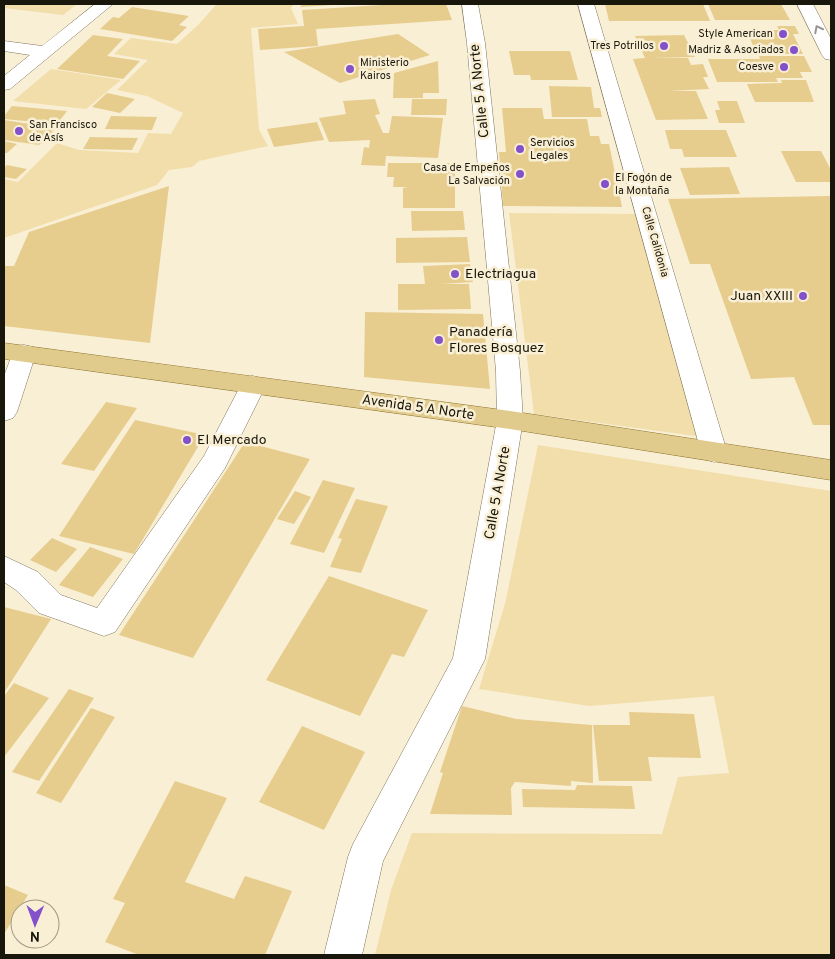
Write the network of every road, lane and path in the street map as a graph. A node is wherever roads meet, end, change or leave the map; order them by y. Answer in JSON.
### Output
{"nodes":[{"id":1,"x":106,"y":4,"type":"edge"},
{"id":2,"x":470,"y":4,"type":"edge"},
{"id":3,"x":586,"y":4,"type":"edge"},
{"id":4,"x":805,"y":4,"type":"edge"},
{"id":5,"x":4,"y":46,"type":"edge"},
{"id":6,"x":45,"y":52,"type":"junction"},
{"id":7,"x":831,"y":55,"type":"edge"},
{"id":8,"x":4,"y":85,"type":"edge"},
{"id":9,"x":14,"y":352,"type":"edge"},
{"id":10,"x":253,"y":385,"type":"junction"},
{"id":11,"x":4,"y":412,"type":"edge"},
{"id":12,"x":510,"y":420,"type":"junction"},
{"id":13,"x":714,"y":452,"type":"junction"},
{"id":14,"x":831,"y":470,"type":"edge"},
{"id":15,"x":4,"y":568,"type":"edge"},
{"id":16,"x":343,"y":955,"type":"edge"}],
"edges":[{"from":1,"to":6,"type":"street"},
{"from":2,"to":12,"type":"street","name":"Calle 5 A Norte"},
{"from":3,"to":13,"type":"street","name":"Calle Calidonia"},
{"from":7,"to":4,"type":"street","one_way":true},
{"from":5,"to":6,"type":"street"},
{"from":6,"to":8,"type":"street"},
{"from":9,"to":10,"type":"main road","name":"Avenida 5 A Norte"},
{"from":9,"to":11,"type":"street"},
{"from":10,"to":12,"type":"main road","name":"Avenida 5 A Norte"},
{"from":10,"to":15,"type":"street"},
{"from":12,"to":13,"type":"main road","name":"Avenida 5 A Norte"},
{"from":12,"to":16,"type":"street","name":"Calle 5 A Norte"},
{"from":13,"to":14,"type":"main road","name":"Avenida 5 A Norte"}]}
